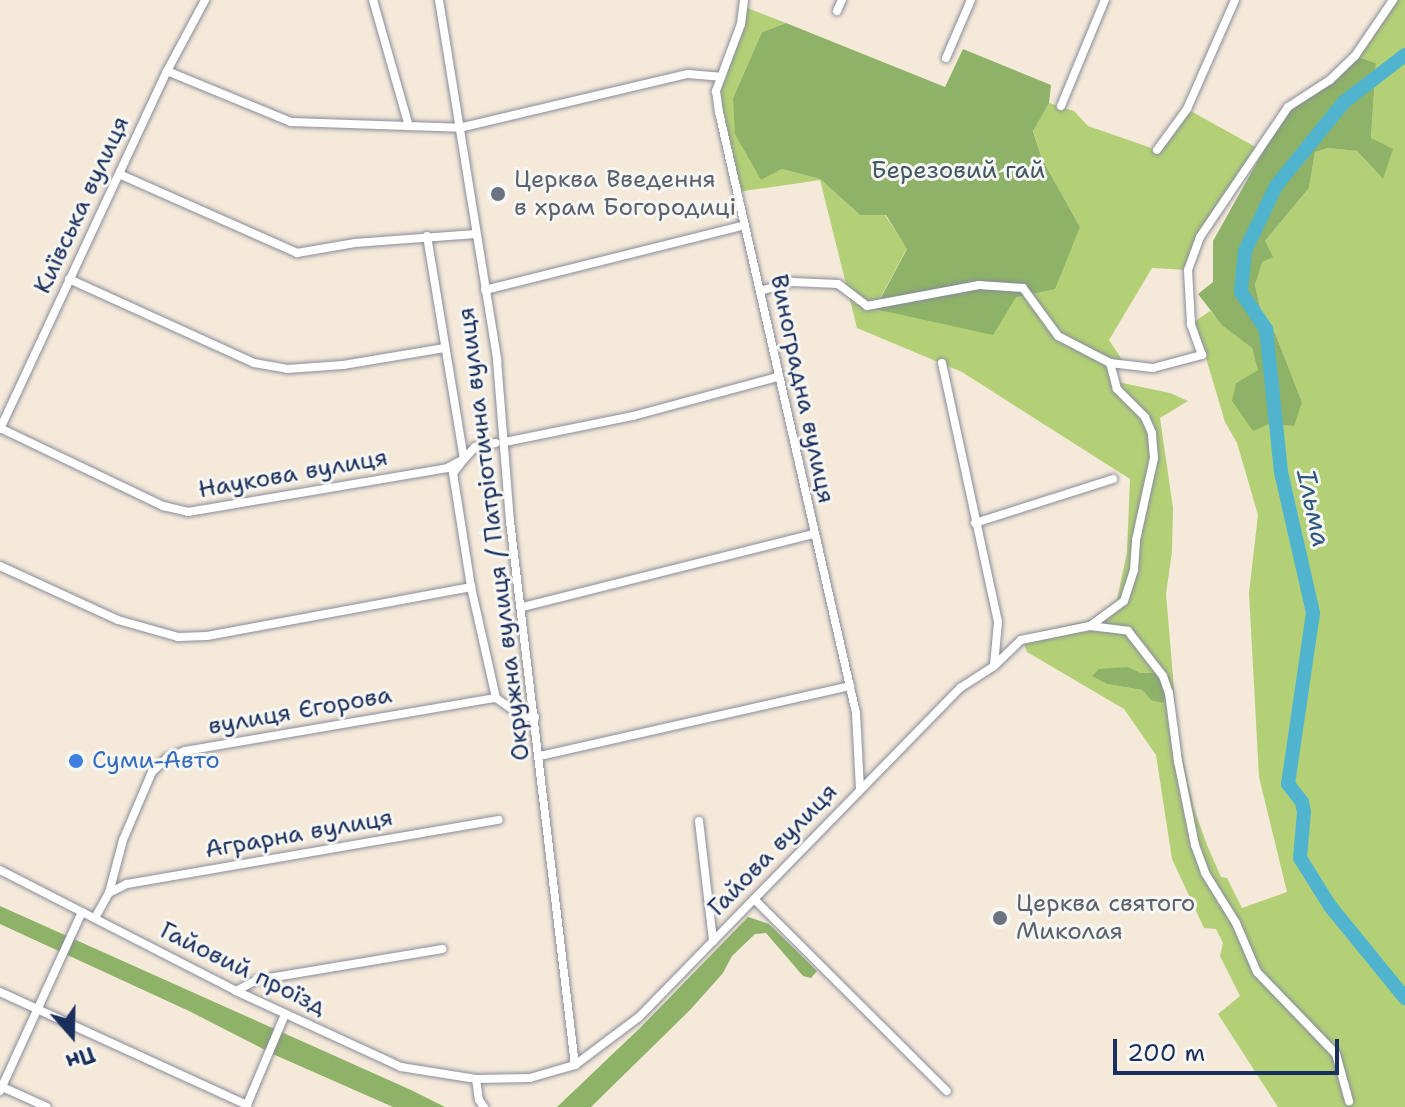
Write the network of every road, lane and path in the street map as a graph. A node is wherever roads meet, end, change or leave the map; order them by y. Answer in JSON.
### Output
{"nodes":[{"id":1,"x":205,"y":0,"type":"edge"},
{"id":2,"x":373,"y":0,"type":"edge"},
{"id":3,"x":439,"y":0,"type":"edge"},
{"id":4,"x":744,"y":0,"type":"edge"},
{"id":5,"x":842,"y":0,"type":"edge"},
{"id":6,"x":971,"y":0,"type":"edge"},
{"id":7,"x":1105,"y":0,"type":"edge"},
{"id":8,"x":1235,"y":0,"type":"edge"},
{"id":9,"x":1393,"y":0,"type":"edge"},
{"id":10,"x":837,"y":11,"type":"dead end"},
{"id":11,"x":946,"y":58,"type":"dead end"},
{"id":12,"x":167,"y":71,"type":"junction"},
{"id":13,"x":720,"y":77,"type":"junction"},
{"id":14,"x":1061,"y":106,"type":"dead end"},
{"id":15,"x":409,"y":126,"type":"junction"},
{"id":16,"x":459,"y":128,"type":"junction"},
{"id":17,"x":1157,"y":150,"type":"dead end"},
{"id":18,"x":119,"y":174,"type":"junction"},
{"id":19,"x":745,"y":225,"type":"junction"},
{"id":20,"x":476,"y":234,"type":"junction"},
{"id":21,"x":427,"y":236,"type":"junction"},
{"id":22,"x":69,"y":279,"type":"junction"},
{"id":23,"x":485,"y":290,"type":"junction"},
{"id":24,"x":760,"y":291,"type":"junction"},
{"id":25,"x":445,"y":348,"type":"junction"},
{"id":26,"x":942,"y":363,"type":"dead end"},
{"id":27,"x":1110,"y":363,"type":"junction"},
{"id":28,"x":778,"y":377,"type":"junction"},
{"id":29,"x":0,"y":428,"type":"edge"},
{"id":30,"x":500,"y":442,"type":"junction"},
{"id":31,"x":464,"y":459,"type":"junction"},
{"id":32,"x":1113,"y":479,"type":"dead end"},
{"id":33,"x":975,"y":523,"type":"junction"},
{"id":34,"x":814,"y":534,"type":"junction"},
{"id":35,"x":0,"y":566,"type":"edge"},
{"id":36,"x":471,"y":587,"type":"junction"},
{"id":37,"x":523,"y":607,"type":"junction"},
{"id":38,"x":1090,"y":626,"type":"junction"},
{"id":39,"x":994,"y":666,"type":"junction"},
{"id":40,"x":850,"y":686,"type":"junction"},
{"id":41,"x":496,"y":698,"type":"junction"},
{"id":42,"x":535,"y":717,"type":"junction"},
{"id":43,"x":540,"y":756,"type":"junction"},
{"id":44,"x":860,"y":790,"type":"junction"},
{"id":45,"x":499,"y":820,"type":"dead end"},
{"id":46,"x":699,"y":821,"type":"dead end"},
{"id":47,"x":0,"y":870,"type":"edge"},
{"id":48,"x":109,"y":893,"type":"junction"},
{"id":49,"x":754,"y":899,"type":"junction"},
{"id":50,"x":82,"y":912,"type":"junction"},
{"id":51,"x":95,"y":918,"type":"junction"},
{"id":52,"x":713,"y":941,"type":"junction"},
{"id":53,"x":442,"y":949,"type":"dead end"},
{"id":54,"x":236,"y":991,"type":"junction"},
{"id":55,"x":0,"y":992,"type":"edge"},
{"id":56,"x":39,"y":1009,"type":"junction"},
{"id":57,"x":285,"y":1014,"type":"junction"},
{"id":58,"x":575,"y":1065,"type":"junction"},
{"id":59,"x":476,"y":1079,"type":"junction"},
{"id":60,"x":1,"y":1088,"type":"edge"},
{"id":61,"x":947,"y":1091,"type":"dead end"},
{"id":62,"x":1349,"y":1101,"type":"dead end"},
{"id":63,"x":246,"y":1106,"type":"edge"},
{"id":64,"x":47,"y":1107,"type":"edge"},
{"id":65,"x":484,"y":1107,"type":"edge"}],
"edges":[{"from":1,"to":12,"type":"street","name":"Київська вулиця"},
{"from":2,"to":15,"type":"street"},
{"from":3,"to":16,"type":"street","name":"Окружна вулиця / Патріотична вулиця"},
{"from":4,"to":13,"type":"street","name":"Виноградна вулиця"},
{"from":5,"to":10,"type":"street"},
{"from":6,"to":11,"type":"street"},
{"from":7,"to":14,"type":"street"},
{"from":8,"to":17,"type":"street"},
{"from":9,"to":27,"type":"street"},
{"from":12,"to":15,"type":"street"},
{"from":12,"to":18,"type":"street","name":"Київська вулиця"},
{"from":13,"to":16,"type":"street"},
{"from":13,"to":19,"type":"street","name":"Виноградна вулиця"},
{"from":15,"to":16,"type":"street"},
{"from":16,"to":20,"type":"street","name":"Окружна вулиця / Патріотична вулиця"},
{"from":18,"to":21,"type":"street"},
{"from":18,"to":22,"type":"street","name":"Київська вулиця"},
{"from":19,"to":23,"type":"street"},
{"from":19,"to":24,"type":"street","name":"Виноградна вулиця"},
{"from":20,"to":21,"type":"street"},
{"from":20,"to":23,"type":"street","name":"Окружна вулиця / Патріотична вулиця"},
{"from":21,"to":25,"type":"street"},
{"from":22,"to":25,"type":"street"},
{"from":22,"to":29,"type":"street","name":"Київська вулиця"},
{"from":23,"to":30,"type":"street","name":"Окружна вулиця / Патріотична вулиця"},
{"from":24,"to":27,"type":"street"},
{"from":24,"to":28,"type":"street","name":"Виноградна вулиця"},
{"from":25,"to":31,"type":"street"},
{"from":26,"to":33,"type":"street"},
{"from":27,"to":38,"type":"street"},
{"from":28,"to":30,"type":"street","name":"Наукова вулиця"},
{"from":28,"to":34,"type":"street","name":"Виноградна вулиця"},
{"from":29,"to":31,"type":"street","name":"Наукова вулиця"},
{"from":30,"to":31,"type":"street","name":"Наукова вулиця"},
{"from":30,"to":37,"type":"street","name":"Окружна вулиця / Патріотична вулиця"},
{"from":31,"to":36,"type":"street"},
{"from":32,"to":33,"type":"street"},
{"from":33,"to":39,"type":"street"},
{"from":34,"to":37,"type":"street"},
{"from":34,"to":40,"type":"street","name":"Виноградна вулиця"},
{"from":35,"to":36,"type":"street"},
{"from":36,"to":41,"type":"street"},
{"from":37,"to":42,"type":"street","name":"Окружна вулиця / Патріотична вулиця"},
{"from":38,"to":39,"type":"street","name":"Гайова вулиця"},
{"from":38,"to":62,"type":"street"},
{"from":39,"to":44,"type":"street","name":"Гайова вулиця"},
{"from":40,"to":43,"type":"street"},
{"from":40,"to":44,"type":"street","name":"Виноградна вулиця"},
{"from":41,"to":42,"type":"street"},
{"from":41,"to":48,"type":"street","name":"вулиця Єгорова"},
{"from":42,"to":43,"type":"street","name":"Окружна вулиця / Патріотична вулиця"},
{"from":43,"to":58,"type":"street","name":"Окружна вулиця / Патріотична вулиця"},
{"from":44,"to":49,"type":"street","name":"Гайова вулиця"},
{"from":45,"to":48,"type":"street","name":"Аграрна вулиця"},
{"from":46,"to":52,"type":"street"},
{"from":47,"to":50,"type":"street","name":"Гайовий проїзд"},
{"from":48,"to":51,"type":"street","name":"вулиця Єгорова"},
{"from":49,"to":52,"type":"street","name":"Гайова вулиця"},
{"from":49,"to":61,"type":"street"},
{"from":50,"to":51,"type":"street","name":"Гайовий проїзд"},
{"from":50,"to":56,"type":"street"},
{"from":51,"to":54,"type":"street","name":"Гайовий проїзд"},
{"from":52,"to":58,"type":"street","name":"Гайова вулиця"},
{"from":53,"to":54,"type":"street"},
{"from":54,"to":57,"type":"street","name":"Гайовий проїзд"},
{"from":55,"to":56,"type":"street"},
{"from":56,"to":60,"type":"street"},
{"from":56,"to":63,"type":"street"},
{"from":57,"to":59,"type":"street","name":"Гайовий проїзд"},
{"from":57,"to":63,"type":"street"},
{"from":58,"to":59,"type":"street","name":"Гайова вулиця"},
{"from":59,"to":65,"type":"street"},
{"from":60,"to":64,"type":"street"}]}
